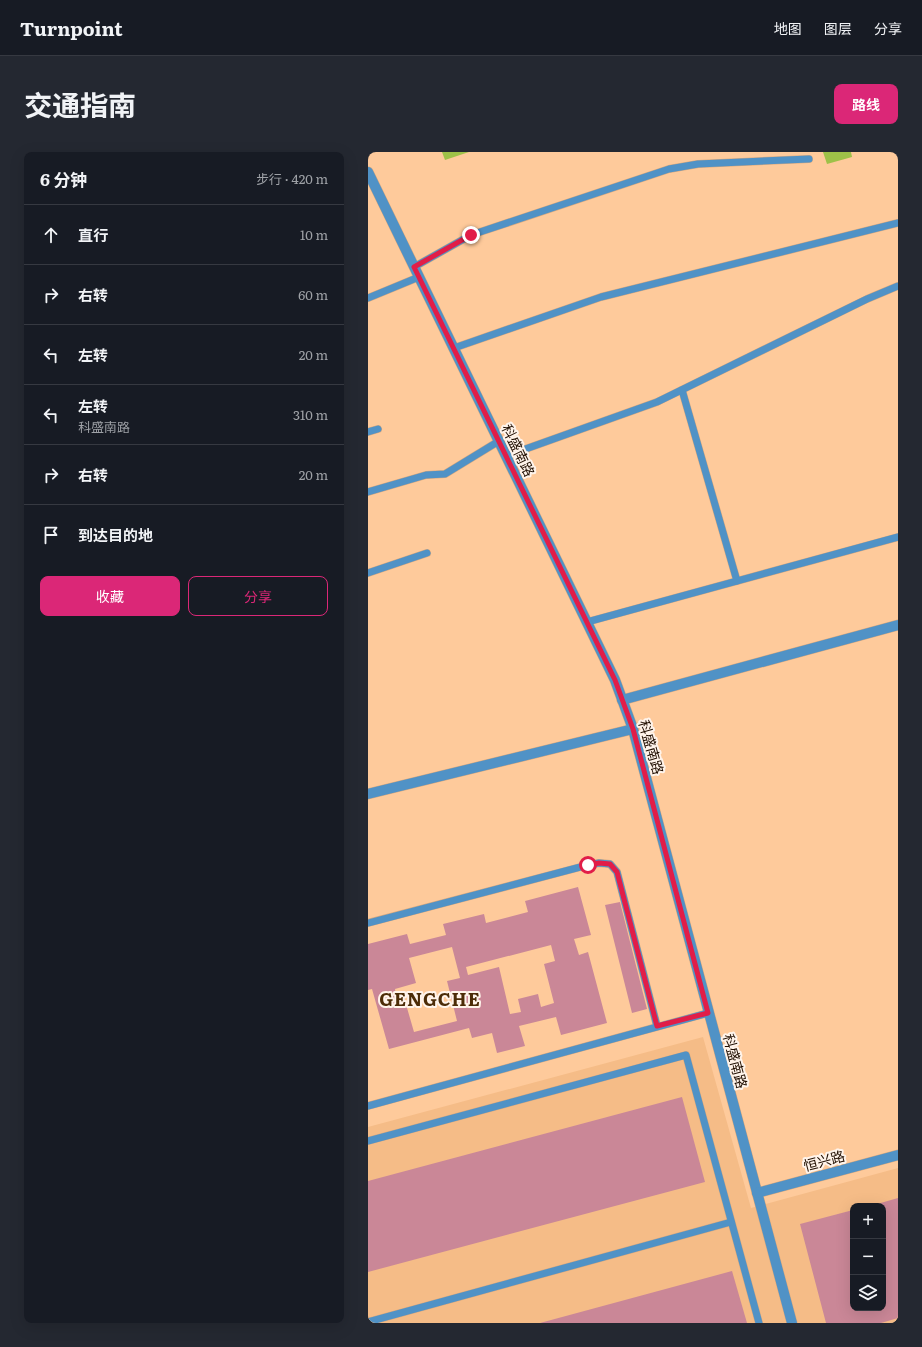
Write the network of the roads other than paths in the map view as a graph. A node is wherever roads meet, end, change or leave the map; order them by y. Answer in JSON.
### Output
{"nodes":[{"id":1,"x":809,"y":159,"type":"dead end"},
{"id":2,"x":368,"y":172,"type":"edge"},
{"id":3,"x":898,"y":224,"type":"edge"},
{"id":4,"x":414,"y":267,"type":"junction"},
{"id":5,"x":419,"y":277,"type":"junction"},
{"id":6,"x":898,"y":286,"type":"edge"},
{"id":7,"x":368,"y":298,"type":"edge"},
{"id":8,"x":454,"y":348,"type":"junction"},
{"id":9,"x":682,"y":390,"type":"junction"},
{"id":10,"x":378,"y":428,"type":"dead end"},
{"id":11,"x":368,"y":432,"type":"edge"},
{"id":12,"x":499,"y":441,"type":"junction"},
{"id":13,"x":506,"y":456,"type":"junction"},
{"id":14,"x":368,"y":492,"type":"edge"},
{"id":15,"x":898,"y":538,"type":"edge"},
{"id":16,"x":427,"y":553,"type":"dead end"},
{"id":17,"x":368,"y":573,"type":"edge"},
{"id":18,"x":737,"y":581,"type":"junction"},
{"id":19,"x":587,"y":622,"type":"junction"},
{"id":20,"x":898,"y":625,"type":"edge"},
{"id":21,"x":622,"y":700,"type":"junction"},
{"id":22,"x":633,"y":729,"type":"junction"},
{"id":23,"x":368,"y":794,"type":"edge"},
{"id":24,"x":368,"y":923,"type":"edge"},
{"id":25,"x":708,"y":1013,"type":"junction"},
{"id":26,"x":657,"y":1026,"type":"junction"},
{"id":27,"x":368,"y":1106,"type":"edge"},
{"id":28,"x":368,"y":1140,"type":"edge"},
{"id":29,"x":898,"y":1155,"type":"edge"},
{"id":30,"x":757,"y":1193,"type":"junction"},
{"id":31,"x":731,"y":1222,"type":"junction"},
{"id":32,"x":368,"y":1322,"type":"edge"},
{"id":33,"x":759,"y":1323,"type":"edge"},
{"id":34,"x":792,"y":1323,"type":"edge"}],
"edges":[{"from":1,"to":4,"type":"lane"},
{"from":2,"to":4,"type":"street","name":"科盛南路"},
{"from":3,"to":8,"type":"lane"},
{"from":4,"to":5,"type":"street","name":"科盛南路"},
{"from":5,"to":7,"type":"lane"},
{"from":5,"to":8,"type":"street","name":"科盛南路"},
{"from":6,"to":9,"type":"lane"},
{"from":8,"to":12,"type":"street","name":"科盛南路"},
{"from":9,"to":13,"type":"lane"},
{"from":9,"to":18,"type":"lane"},
{"from":10,"to":11,"type":"lane"},
{"from":12,"to":13,"type":"street","name":"科盛南路"},
{"from":12,"to":14,"type":"lane"},
{"from":13,"to":19,"type":"street","name":"科盛南路"},
{"from":15,"to":18,"type":"lane"},
{"from":16,"to":17,"type":"lane"},
{"from":18,"to":19,"type":"lane"},
{"from":19,"to":21,"type":"street","name":"科盛南路"},
{"from":20,"to":21,"type":"street"},
{"from":21,"to":22,"type":"street","name":"科盛南路"},
{"from":22,"to":23,"type":"street"},
{"from":22,"to":25,"type":"street","name":"科盛南路"},
{"from":24,"to":26,"type":"lane"},
{"from":25,"to":26,"type":"lane"},
{"from":25,"to":30,"type":"street","name":"科盛南路"},
{"from":26,"to":27,"type":"lane"},
{"from":28,"to":31,"type":"lane"},
{"from":29,"to":30,"type":"street","name":"恒兴路"},
{"from":30,"to":34,"type":"street","name":"科盛南路"},
{"from":31,"to":32,"type":"lane"},
{"from":31,"to":33,"type":"lane"}]}
